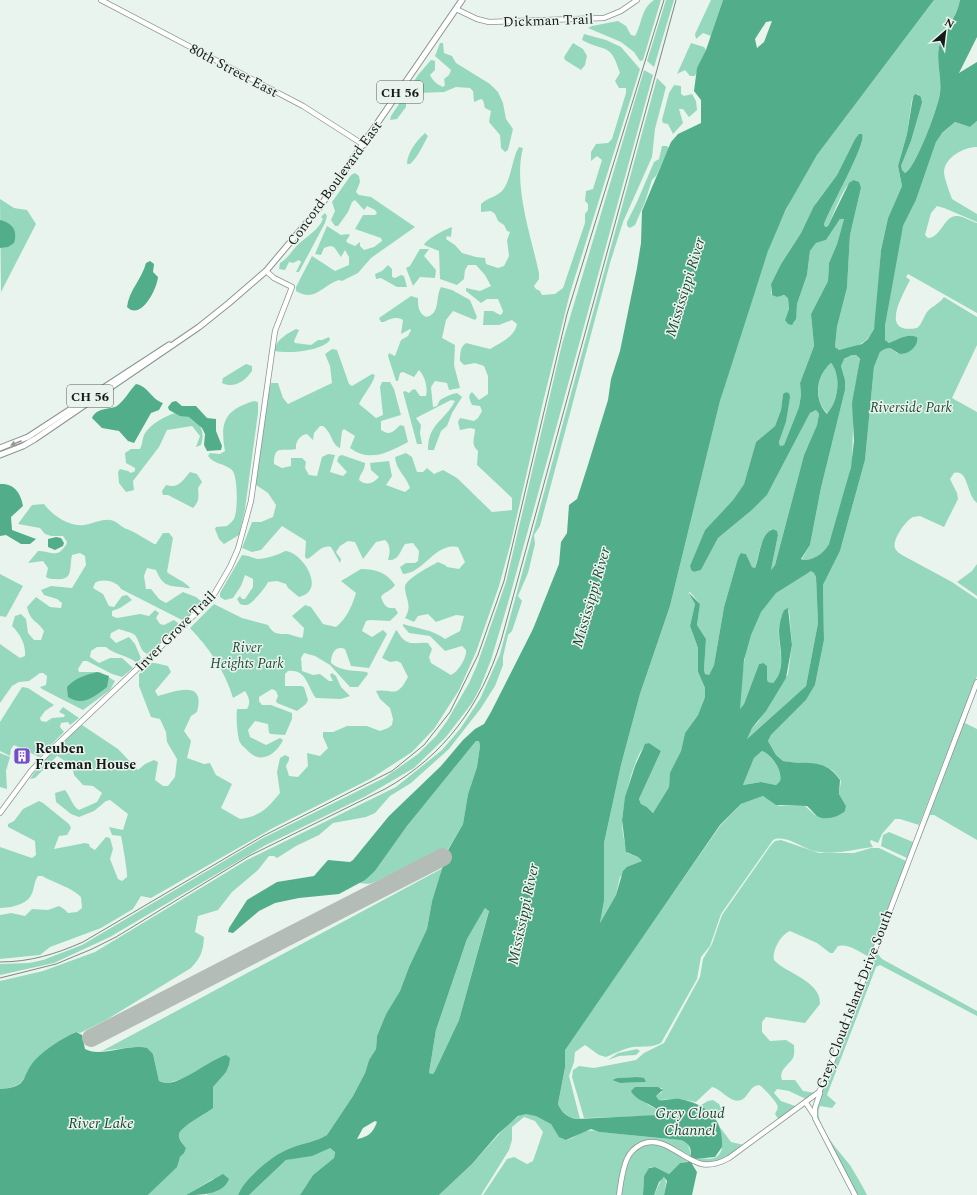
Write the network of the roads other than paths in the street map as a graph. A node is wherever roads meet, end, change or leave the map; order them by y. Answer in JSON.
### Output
{"nodes":[{"id":1,"x":101,"y":0,"type":"edge"},
{"id":2,"x":462,"y":0,"type":"edge"},
{"id":3,"x":637,"y":0,"type":"edge"},
{"id":4,"x":456,"y":9,"type":"junction"},
{"id":5,"x":364,"y":145,"type":"junction"},
{"id":6,"x":266,"y":270,"type":"junction"},
{"id":7,"x":179,"y":340,"type":"junction"},
{"id":8,"x":0,"y":448,"type":"edge"},
{"id":9,"x":0,"y":455,"type":"edge"},
{"id":10,"x":977,"y":682,"type":"edge"},
{"id":11,"x":0,"y":813,"type":"edge"},
{"id":12,"x":826,"y":1078,"type":"junction"},
{"id":13,"x":806,"y":1103,"type":"junction"},
{"id":14,"x":815,"y":1118,"type":"junction"},
{"id":15,"x":619,"y":1195,"type":"edge"},
{"id":16,"x":855,"y":1195,"type":"edge"}],
"edges":[{"from":1,"to":5,"type":"street","name":"80th Street East"},
{"from":2,"to":4,"type":"main road","name":"Concord Boulevard East","number":"CH 56"},
{"from":3,"to":4,"type":"street","name":"Dickman Trail"},
{"from":4,"to":5,"type":"main road","name":"Concord Boulevard East","number":"CH 56"},
{"from":5,"to":6,"type":"main road","name":"Concord Boulevard East","number":"CH 56"},
{"from":6,"to":7,"type":"main road","name":"Concord Boulevard East","number":"CH 56"},
{"from":6,"to":11,"type":"street","name":"Inver Grove Trail"},
{"from":7,"to":8,"type":"main road","number":"CH 56","one_way":true},
{"from":7,"to":9,"type":"main road","number":"CH 56"},
{"from":10,"to":12,"type":"street","name":"Grey Cloud Island Drive South"},
{"from":12,"to":13,"type":"street","name":"Grey Cloud Island Drive South"},
{"from":12,"to":14,"type":"street"},
{"from":13,"to":14,"type":"street"},
{"from":13,"to":15,"type":"street","name":"Grey Cloud Island Drive South"},
{"from":14,"to":16,"type":"street"}]}
